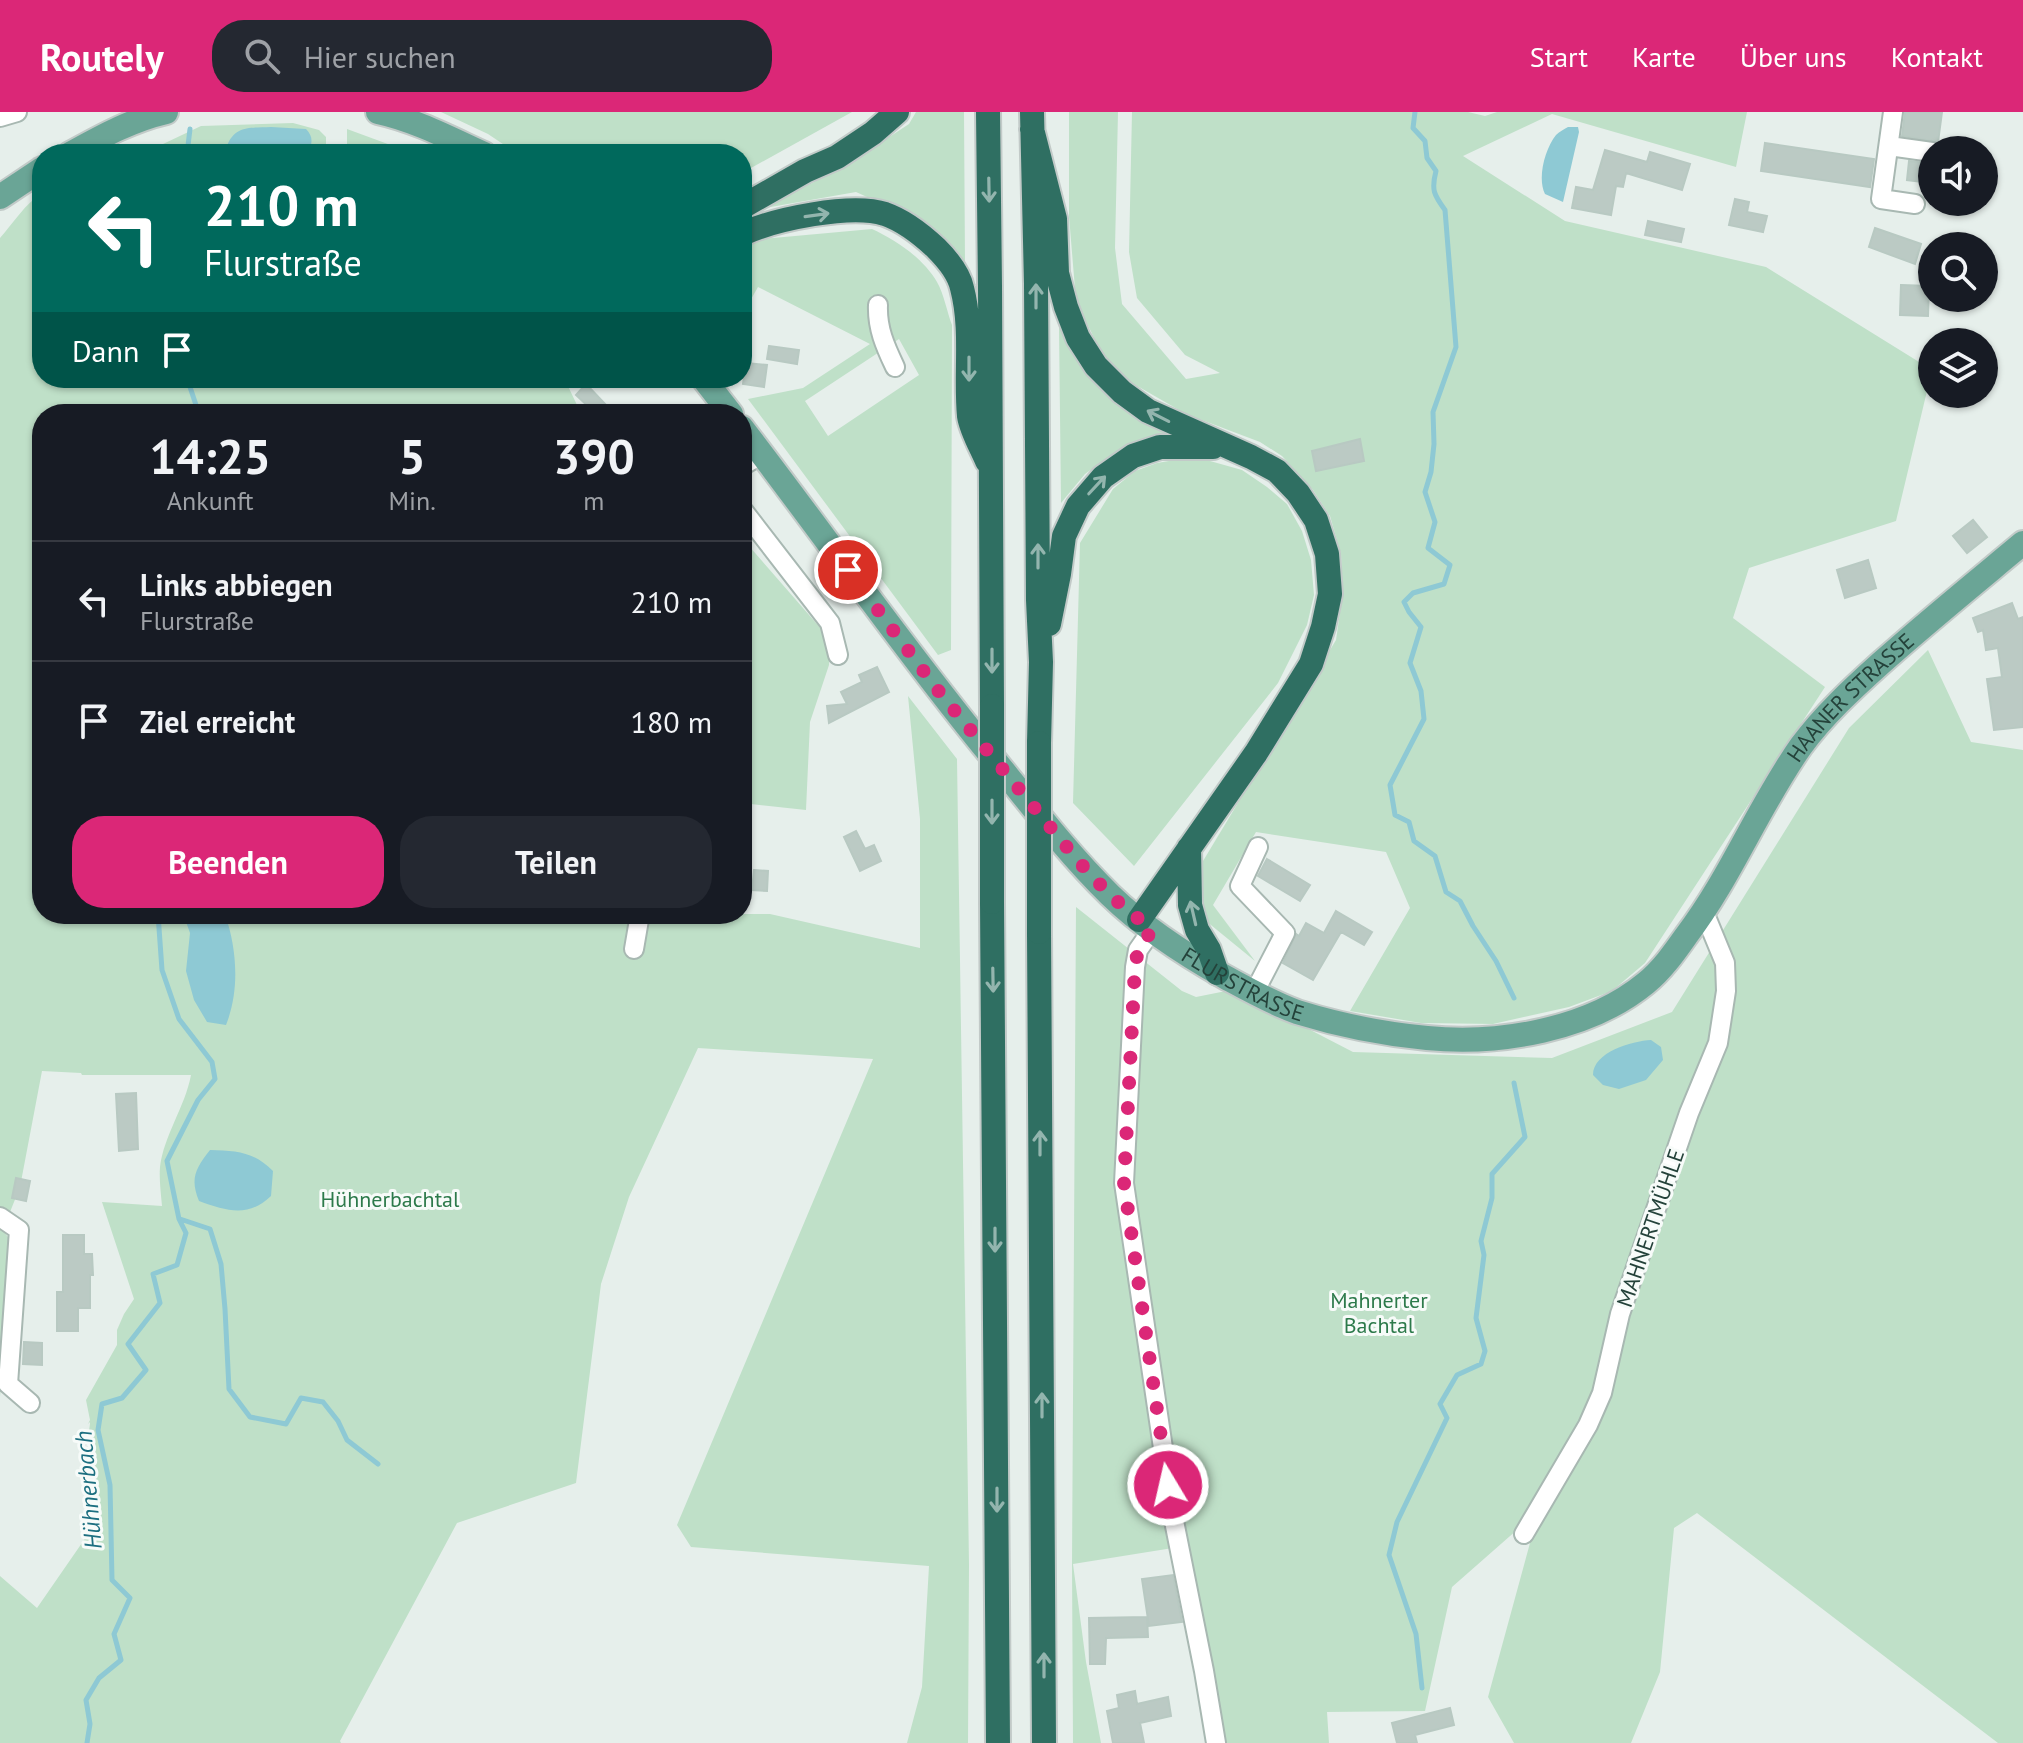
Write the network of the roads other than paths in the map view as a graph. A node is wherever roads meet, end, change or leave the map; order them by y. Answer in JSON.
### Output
{"nodes":[{"id":1,"x":17,"y":112,"type":"edge"},
{"id":2,"x":166,"y":112,"type":"edge"},
{"id":3,"x":378,"y":112,"type":"edge"},
{"id":4,"x":897,"y":112,"type":"edge"},
{"id":5,"x":988,"y":112,"type":"edge"},
{"id":6,"x":1893,"y":112,"type":"edge"},
{"id":7,"x":0,"y":117,"type":"edge"},
{"id":8,"x":1032,"y":120,"type":"edge"},
{"id":9,"x":88,"y":144,"type":"edge"},
{"id":10,"x":462,"y":144,"type":"edge"},
{"id":11,"x":1889,"y":146,"type":"junction"},
{"id":12,"x":1918,"y":150,"type":"edge"},
{"id":13,"x":32,"y":176,"type":"edge"},
{"id":14,"x":0,"y":197,"type":"edge"},
{"id":15,"x":752,"y":201,"type":"edge"},
{"id":16,"x":1915,"y":204,"type":"dead end"},
{"id":17,"x":752,"y":229,"type":"edge"},
{"id":18,"x":878,"y":305,"type":"dead end"},
{"id":19,"x":895,"y":367,"type":"dead end"},
{"id":20,"x":711,"y":388,"type":"edge"},
{"id":21,"x":723,"y":404,"type":"edge"},
{"id":22,"x":1229,"y":448,"type":"junction"},
{"id":23,"x":752,"y":460,"type":"edge"},
{"id":24,"x":992,"y":471,"type":"junction"},
{"id":25,"x":752,"y":522,"type":"edge"},
{"id":26,"x":2023,"y":543,"type":"edge"},
{"id":27,"x":838,"y":655,"type":"dead end"},
{"id":28,"x":1041,"y":662,"type":"junction"},
{"id":29,"x":1258,"y":847,"type":"dead end"},
{"id":30,"x":1189,"y":848,"type":"junction"},
{"id":31,"x":1704,"y":912,"type":"junction"},
{"id":32,"x":638,"y":924,"type":"edge"},
{"id":33,"x":1145,"y":925,"type":"junction"},
{"id":34,"x":634,"y":949,"type":"dead end"},
{"id":35,"x":1217,"y":973,"type":"junction"},
{"id":36,"x":1254,"y":993,"type":"junction"},
{"id":37,"x":0,"y":1217,"type":"edge"},
{"id":38,"x":30,"y":1403,"type":"dead end"},
{"id":39,"x":1524,"y":1534,"type":"dead end"},
{"id":40,"x":998,"y":1743,"type":"edge"},
{"id":41,"x":1044,"y":1743,"type":"edge"},
{"id":42,"x":1216,"y":1743,"type":"edge"}],
"edges":[{"from":1,"to":7,"type":"street"},
{"from":2,"to":9,"type":"main road"},
{"from":3,"to":10,"type":"main road"},
{"from":4,"to":15,"type":"highway"},
{"from":5,"to":24,"type":"highway","one_way":true},
{"from":6,"to":11,"type":"street"},
{"from":22,"to":8,"type":"highway","one_way":true},
{"from":28,"to":8,"type":"highway","one_way":true},
{"from":11,"to":12,"type":"street"},
{"from":11,"to":16,"type":"street"},
{"from":13,"to":14,"type":"main road"},
{"from":17,"to":24,"type":"highway","one_way":true},
{"from":18,"to":19,"type":"street"},
{"from":20,"to":21,"type":"main road"},
{"from":28,"to":22,"type":"highway","one_way":true},
{"from":22,"to":30,"type":"highway"},
{"from":23,"to":33,"type":"main road","name":"FLURSTRASSE"},
{"from":24,"to":40,"type":"highway","one_way":true,"bridge":true},
{"from":25,"to":27,"type":"street"},
{"from":26,"to":31,"type":"main road","name":"HAANER STRASSE"},
{"from":41,"to":28,"type":"highway","one_way":true,"bridge":true},
{"from":29,"to":36,"type":"street"},
{"from":30,"to":33,"type":"highway"},
{"from":35,"to":30,"type":"highway","one_way":true},
{"from":31,"to":36,"type":"main road","name":"FLURSTRASSE"},
{"from":31,"to":39,"type":"street","name":"MAHNERTMÜHLE"},
{"from":32,"to":34,"type":"street"},
{"from":33,"to":35,"type":"main road","name":"FLURSTRASSE"},
{"from":33,"to":42,"type":"street"},
{"from":35,"to":36,"type":"main road","name":"FLURSTRASSE"},
{"from":37,"to":38,"type":"street"}]}
